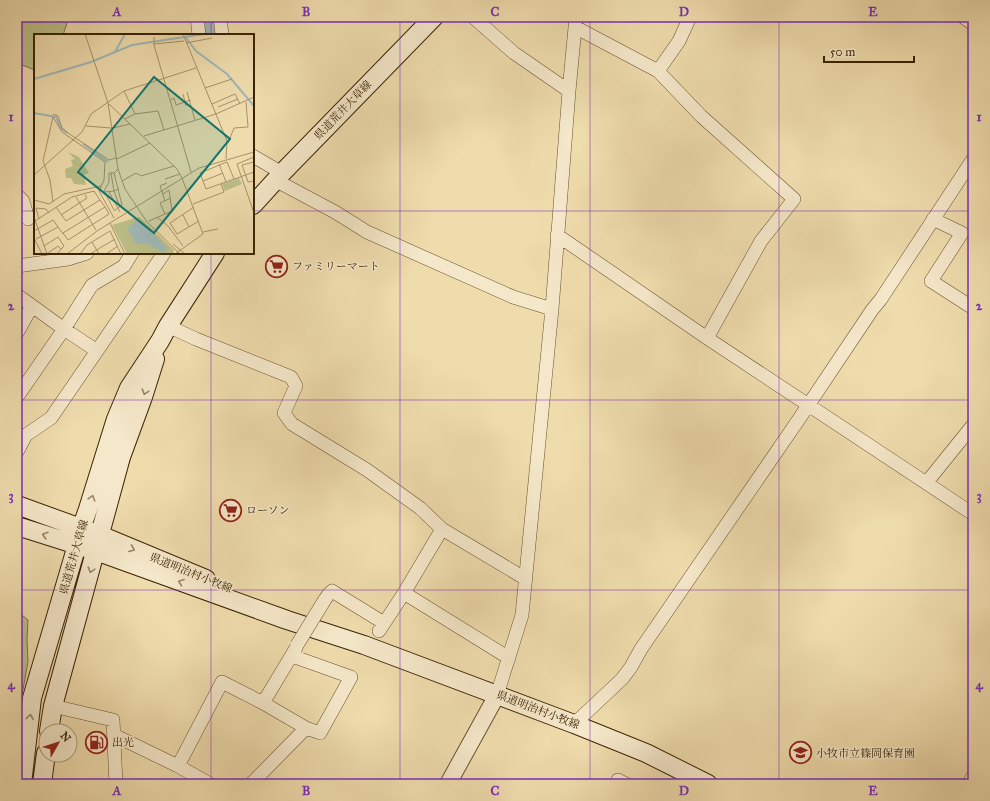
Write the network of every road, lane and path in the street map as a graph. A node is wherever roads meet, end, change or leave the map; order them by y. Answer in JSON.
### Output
{"nodes":[{"id":1,"x":197,"y":17,"type":"edge"},
{"id":2,"x":220,"y":17,"type":"edge"},
{"id":3,"x":434,"y":17,"type":"edge"},
{"id":4,"x":473,"y":17,"type":"edge"},
{"id":5,"x":690,"y":17,"type":"edge"},
{"id":6,"x":963,"y":17,"type":"edge"},
{"id":7,"x":575,"y":22,"type":"edge"},
{"id":8,"x":973,"y":24,"type":"edge"},
{"id":9,"x":199,"y":34,"type":"edge"},
{"id":10,"x":222,"y":34,"type":"edge"},
{"id":11,"x":658,"y":71,"type":"junction"},
{"id":12,"x":569,"y":91,"type":"junction"},
{"id":13,"x":254,"y":157,"type":"edge"},
{"id":14,"x":973,"y":159,"type":"edge"},
{"id":15,"x":278,"y":176,"type":"junction"},
{"id":16,"x":17,"y":195,"type":"edge"},
{"id":17,"x":254,"y":205,"type":"edge"},
{"id":18,"x":933,"y":219,"type":"junction"},
{"id":19,"x":27,"y":220,"type":"edge"},
{"id":20,"x":557,"y":235,"type":"junction"},
{"id":21,"x":84,"y":254,"type":"edge"},
{"id":22,"x":131,"y":254,"type":"edge"},
{"id":23,"x":163,"y":254,"type":"edge"},
{"id":24,"x":214,"y":254,"type":"edge"},
{"id":25,"x":17,"y":266,"type":"edge"},
{"id":26,"x":17,"y":295,"type":"edge"},
{"id":27,"x":32,"y":306,"type":"junction"},
{"id":28,"x":973,"y":308,"type":"edge"},
{"id":29,"x":552,"y":309,"type":"junction"},
{"id":30,"x":64,"y":329,"type":"junction"},
{"id":31,"x":17,"y":333,"type":"edge"},
{"id":32,"x":164,"y":334,"type":"junction"},
{"id":33,"x":707,"y":338,"type":"junction"},
{"id":34,"x":97,"y":351,"type":"junction"},
{"id":35,"x":17,"y":397,"type":"edge"},
{"id":36,"x":808,"y":404,"type":"junction"},
{"id":37,"x":973,"y":425,"type":"edge"},
{"id":38,"x":17,"y":452,"type":"edge"},
{"id":39,"x":927,"y":482,"type":"junction"},
{"id":40,"x":17,"y":505,"type":"edge"},
{"id":41,"x":973,"y":514,"type":"edge"},
{"id":42,"x":17,"y":526,"type":"edge"},
{"id":43,"x":442,"y":529,"type":"junction"},
{"id":44,"x":79,"y":537,"type":"junction"},
{"id":45,"x":98,"y":543,"type":"junction"},
{"id":46,"x":526,"y":579,"type":"junction"},
{"id":47,"x":404,"y":593,"type":"junction"},
{"id":48,"x":294,"y":651,"type":"junction"},
{"id":49,"x":509,"y":658,"type":"junction"},
{"id":50,"x":497,"y":695,"type":"junction"},
{"id":51,"x":262,"y":703,"type":"junction"},
{"id":52,"x":53,"y":706,"type":"junction"},
{"id":53,"x":50,"y":723,"type":"edge"},
{"id":54,"x":574,"y":724,"type":"junction"},
{"id":55,"x":306,"y":728,"type":"junction"},
{"id":56,"x":114,"y":735,"type":"junction"},
{"id":57,"x":45,"y":763,"type":"edge"},
{"id":58,"x":178,"y":766,"type":"junction"},
{"id":59,"x":973,"y":776,"type":"edge"},
{"id":60,"x":22,"y":784,"type":"edge"},
{"id":61,"x":42,"y":784,"type":"edge"},
{"id":62,"x":116,"y":784,"type":"edge"},
{"id":63,"x":210,"y":784,"type":"edge"},
{"id":64,"x":252,"y":784,"type":"edge"},
{"id":65,"x":448,"y":784,"type":"edge"},
{"id":66,"x":616,"y":784,"type":"edge"},
{"id":67,"x":626,"y":784,"type":"edge"},
{"id":68,"x":708,"y":784,"type":"edge"},
{"id":69,"x":969,"y":784,"type":"edge"}],
"edges":[{"from":1,"to":9,"type":"street"},
{"from":2,"to":10,"type":"street"},
{"from":3,"to":15,"type":"main road","name":"県道荒井大草線"},
{"from":4,"to":12,"type":"street"},
{"from":5,"to":11,"type":"street"},
{"from":6,"to":8,"type":"street"},
{"from":7,"to":11,"type":"street"},
{"from":7,"to":12,"type":"street"},
{"from":11,"to":33,"type":"street"},
{"from":12,"to":20,"type":"street"},
{"from":13,"to":15,"type":"street"},
{"from":14,"to":18,"type":"street"},
{"from":15,"to":17,"type":"main road","name":"県道荒井大草線"},
{"from":15,"to":29,"type":"street"},
{"from":16,"to":19,"type":"street"},
{"from":18,"to":28,"type":"street"},
{"from":18,"to":36,"type":"street"},
{"from":20,"to":29,"type":"street"},
{"from":20,"to":33,"type":"street"},
{"from":21,"to":25,"type":"street"},
{"from":22,"to":30,"type":"street"},
{"from":23,"to":34,"type":"street"},
{"from":24,"to":32,"type":"main road","name":"県道荒井大草線"},
{"from":26,"to":27,"type":"street"},
{"from":27,"to":30,"type":"street"},
{"from":27,"to":31,"type":"street"},
{"from":29,"to":46,"type":"street"},
{"from":30,"to":34,"type":"street"},
{"from":30,"to":35,"type":"street"},
{"from":32,"to":43,"type":"street"},
{"from":44,"to":32,"type":"main road","name":"県道荒井大草線","one_way":true},
{"from":32,"to":45,"type":"main road","name":"県道荒井大草線","one_way":true},
{"from":33,"to":36,"type":"street"},
{"from":34,"to":38,"type":"street"},
{"from":36,"to":39,"type":"street"},
{"from":36,"to":54,"type":"street"},
{"from":37,"to":39,"type":"street"},
{"from":39,"to":41,"type":"street"},
{"from":40,"to":44,"type":"main road","name":"県道明治村小牧線"},
{"from":44,"to":42,"type":"main road","name":"県道明治村小牧線","one_way":true},
{"from":43,"to":46,"type":"street"},
{"from":43,"to":47,"type":"street"},
{"from":44,"to":45,"type":"main road","name":"県道明治村小牧線"},
{"from":60,"to":44,"type":"main road","name":"県道荒井大草線","one_way":true},
{"from":45,"to":50,"type":"main road","name":"県道明治村小牧線"},
{"from":45,"to":52,"type":"main road","name":"県道荒井大草線","one_way":true},
{"from":46,"to":49,"type":"street"},
{"from":47,"to":48,"type":"street","bridge":true},
{"from":47,"to":49,"type":"street"},
{"from":48,"to":51,"type":"street"},
{"from":48,"to":55,"type":"street"},
{"from":49,"to":50,"type":"street"},
{"from":50,"to":54,"type":"main road","name":"県道明治村小牧線"},
{"from":50,"to":65,"type":"street"},
{"from":51,"to":55,"type":"street"},
{"from":51,"to":58,"type":"street"},
{"from":52,"to":53,"type":"main road","name":"県道荒井大草線"},
{"from":52,"to":56,"type":"street"},
{"from":54,"to":68,"type":"main road","name":"県道明治村小牧線"},
{"from":55,"to":64,"type":"street"},
{"from":56,"to":58,"type":"street"},
{"from":56,"to":62,"type":"street"},
{"from":57,"to":61,"type":"main road"},
{"from":58,"to":63,"type":"street"},
{"from":59,"to":69,"type":"street"},
{"from":66,"to":67,"type":"street"}]}
